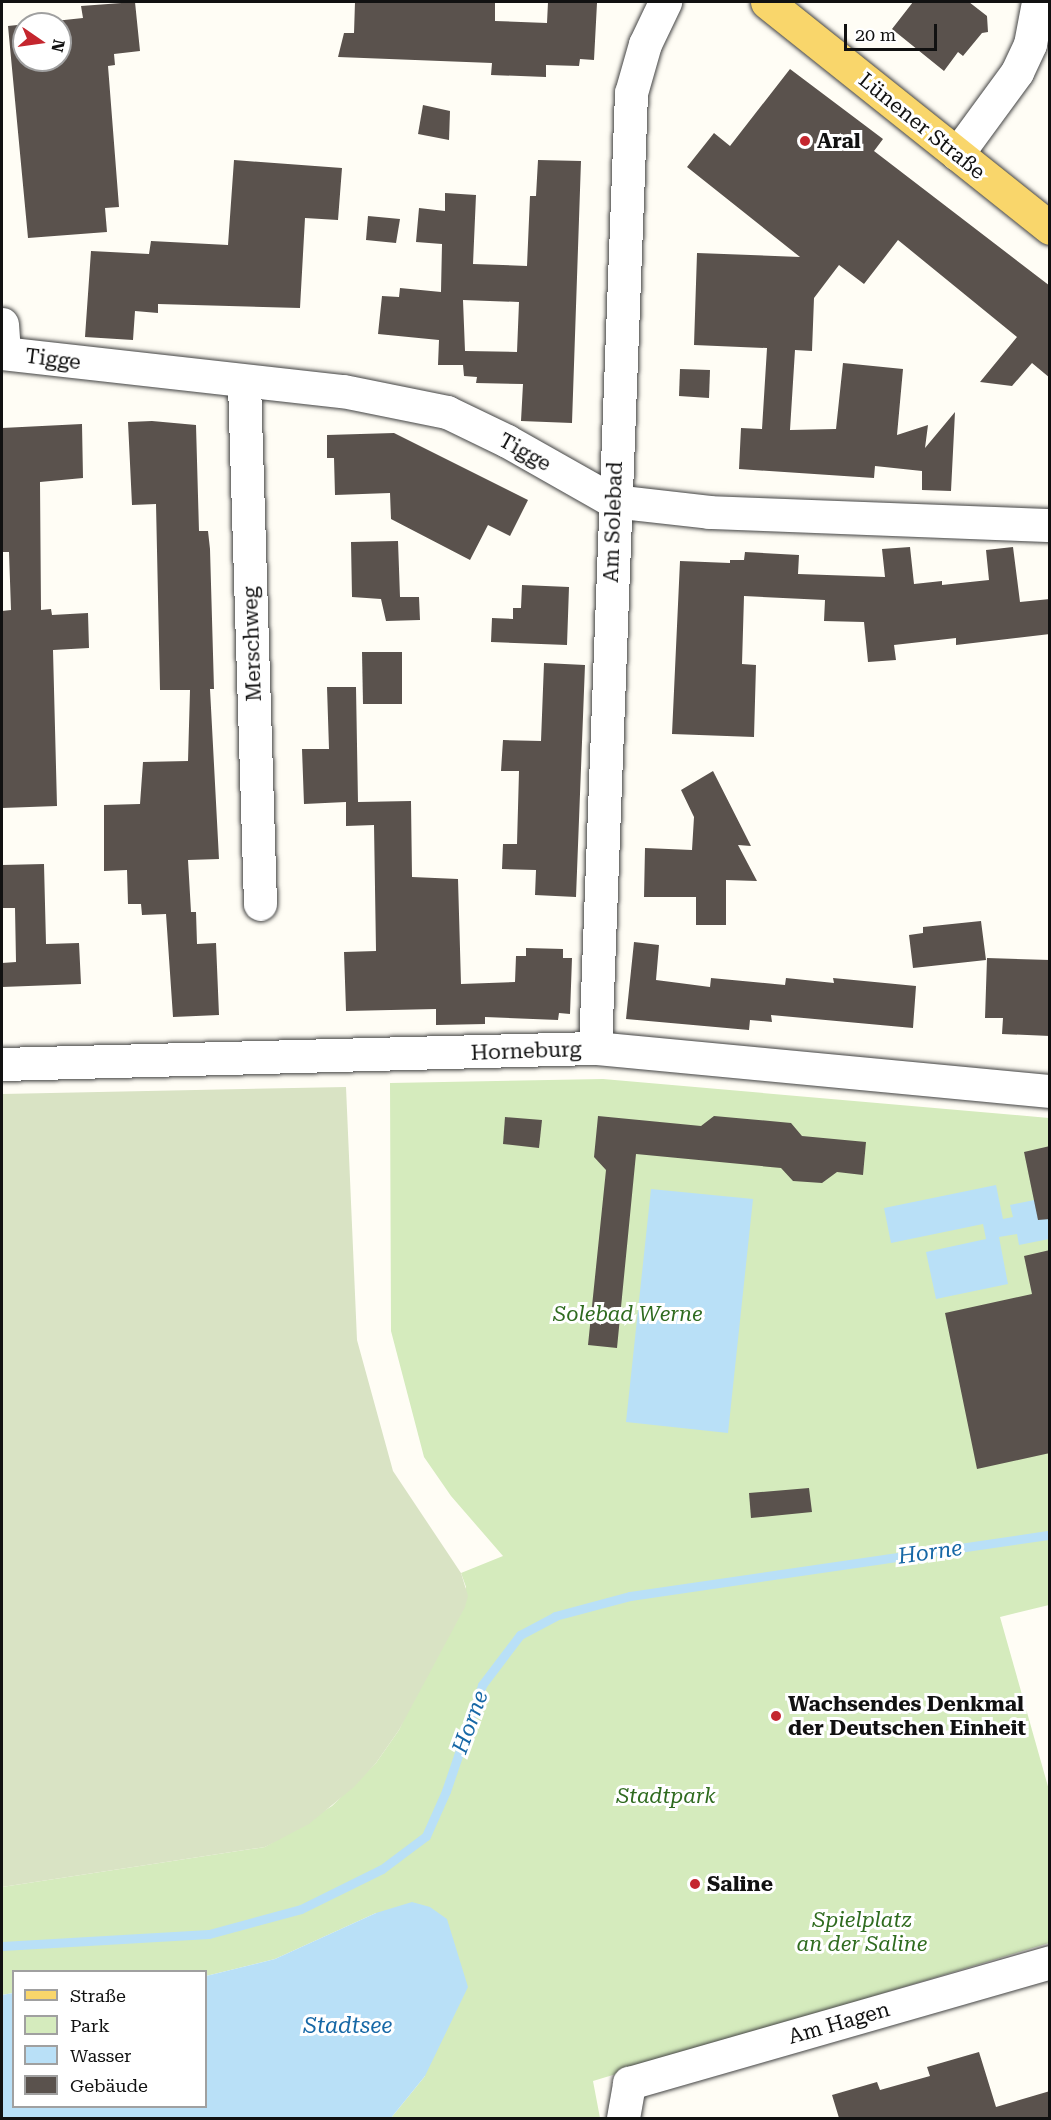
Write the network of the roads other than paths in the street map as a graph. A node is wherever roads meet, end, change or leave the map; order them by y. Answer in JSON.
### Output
{"nodes":[{"id":1,"x":665,"y":2,"type":"edge"},
{"id":2,"x":767,"y":2,"type":"edge"},
{"id":3,"x":1038,"y":2,"type":"edge"},
{"id":4,"x":957,"y":154,"type":"junction"},
{"id":5,"x":1050,"y":228,"type":"edge"},
{"id":6,"x":2,"y":343,"type":"edge"},
{"id":7,"x":244,"y":383,"type":"junction"},
{"id":8,"x":613,"y":501,"type":"junction"},
{"id":9,"x":1050,"y":525,"type":"edge"},
{"id":10,"x":260,"y":904,"type":"dead end"},
{"id":11,"x":595,"y":1048,"type":"junction"},
{"id":12,"x":2,"y":1064,"type":"edge"},
{"id":13,"x":1050,"y":1091,"type":"edge"},
{"id":14,"x":1050,"y":1962,"type":"edge"},
{"id":15,"x":623,"y":2118,"type":"edge"}],
"edges":[{"from":1,"to":8,"type":"street","name":"Am Solebad"},
{"from":2,"to":4,"type":"main road","name":"Lünener Straße"},
{"from":3,"to":4,"type":"street"},
{"from":4,"to":5,"type":"main road","name":"Lünener Straße"},
{"from":6,"to":7,"type":"street","name":"Tigge"},
{"from":7,"to":8,"type":"street","name":"Tigge"},
{"from":7,"to":10,"type":"street","name":"Merschweg"},
{"from":8,"to":9,"type":"street","name":"Tigge"},
{"from":8,"to":11,"type":"street","name":"Am Solebad"},
{"from":11,"to":12,"type":"street","name":"Horneburg"},
{"from":11,"to":13,"type":"street","name":"Horneburg"},
{"from":14,"to":15,"type":"street","name":"Am Hagen"}]}
